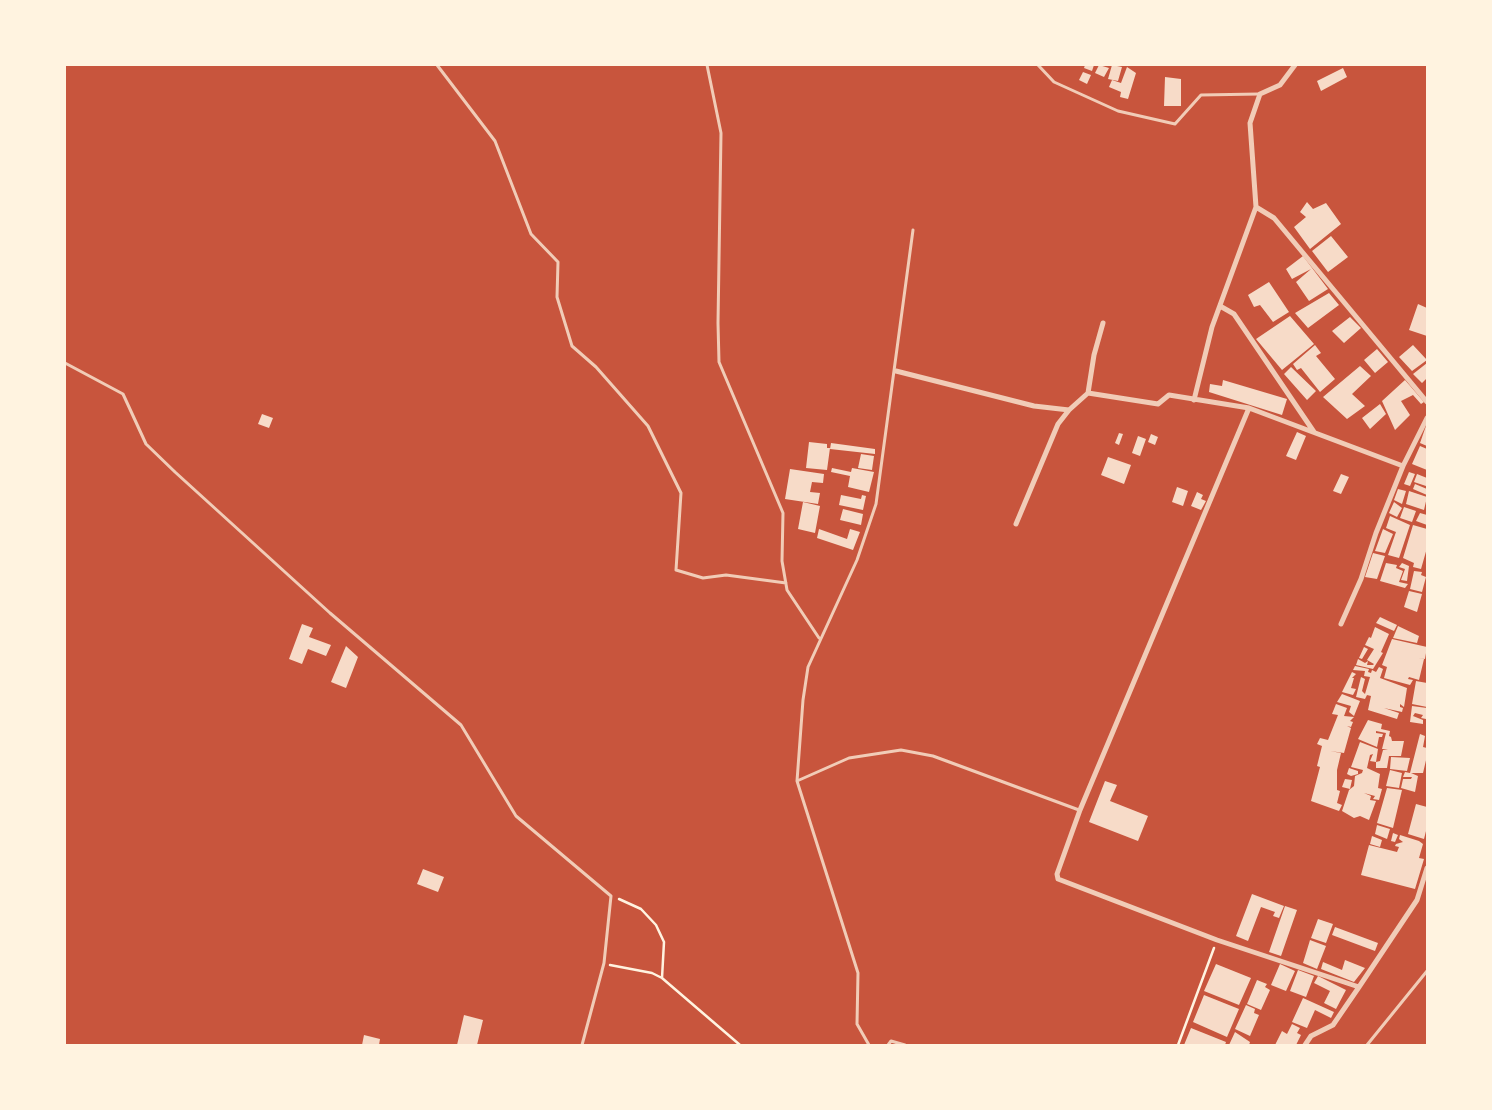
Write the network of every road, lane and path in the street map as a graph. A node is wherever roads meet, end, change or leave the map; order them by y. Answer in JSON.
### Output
{"nodes":[{"id":1,"x":437,"y":65,"type":"edge"},
{"id":2,"x":707,"y":65,"type":"edge"},
{"id":3,"x":1038,"y":65,"type":"edge"},
{"id":4,"x":1295,"y":65,"type":"edge"},
{"id":5,"x":1260,"y":94,"type":"junction"},
{"id":6,"x":1256,"y":207,"type":"junction"},
{"id":7,"x":913,"y":230,"type":"dead end"},
{"id":8,"x":1220,"y":306,"type":"junction"},
{"id":9,"x":1103,"y":323,"type":"dead end"},
{"id":10,"x":65,"y":363,"type":"edge"},
{"id":11,"x":896,"y":371,"type":"junction"},
{"id":12,"x":1088,"y":393,"type":"junction"},
{"id":13,"x":1194,"y":400,"type":"junction"},
{"id":14,"x":1427,"y":402,"type":"edge"},
{"id":15,"x":1249,"y":408,"type":"junction"},
{"id":16,"x":1069,"y":410,"type":"junction"},
{"id":17,"x":1427,"y":418,"type":"edge"},
{"id":18,"x":1315,"y":433,"type":"junction"},
{"id":19,"x":1404,"y":466,"type":"junction"},
{"id":20,"x":1016,"y":524,"type":"dead end"},
{"id":21,"x":786,"y":583,"type":"junction"},
{"id":22,"x":1341,"y":624,"type":"dead end"},
{"id":23,"x":819,"y":639,"type":"junction"},
{"id":24,"x":796,"y":781,"type":"junction"},
{"id":25,"x":1080,"y":810,"type":"junction"},
{"id":26,"x":1427,"y":868,"type":"edge"},
{"id":27,"x":611,"y":896,"type":"junction"},
{"id":28,"x":1217,"y":940,"type":"junction"},
{"id":29,"x":604,"y":963,"type":"junction"},
{"id":30,"x":1427,"y":971,"type":"edge"},
{"id":31,"x":662,"y":978,"type":"junction"},
{"id":32,"x":1359,"y":987,"type":"junction"},
{"id":33,"x":582,"y":1045,"type":"edge"},
{"id":34,"x":740,"y":1045,"type":"edge"},
{"id":35,"x":869,"y":1045,"type":"edge"},
{"id":36,"x":888,"y":1045,"type":"edge"},
{"id":37,"x":905,"y":1045,"type":"edge"},
{"id":38,"x":1178,"y":1045,"type":"edge"},
{"id":39,"x":1306,"y":1045,"type":"edge"},
{"id":40,"x":1367,"y":1045,"type":"edge"}],
"edges":[{"from":1,"to":21,"type":"lane"},
{"from":2,"to":21,"type":"lane"},
{"from":3,"to":5,"type":"lane"},
{"from":4,"to":5,"type":"street"},
{"from":5,"to":6,"type":"street"},
{"from":6,"to":8,"type":"street"},
{"from":6,"to":14,"type":"street"},
{"from":7,"to":11,"type":"lane"},
{"from":8,"to":13,"type":"street"},
{"from":8,"to":18,"type":"street"},
{"from":9,"to":12,"type":"street"},
{"from":10,"to":27,"type":"lane"},
{"from":11,"to":16,"type":"street"},
{"from":11,"to":23,"type":"lane"},
{"from":12,"to":13,"type":"street"},
{"from":12,"to":16,"type":"street"},
{"from":13,"to":15,"type":"street"},
{"from":15,"to":18,"type":"street"},
{"from":15,"to":25,"type":"street"},
{"from":16,"to":20,"type":"street"},
{"from":17,"to":19,"type":"street"},
{"from":18,"to":19,"type":"street"},
{"from":19,"to":22,"type":"street"},
{"from":21,"to":23,"type":"lane"},
{"from":23,"to":24,"type":"lane"},
{"from":24,"to":25,"type":"lane"},
{"from":24,"to":35,"type":"lane"},
{"from":25,"to":28,"type":"street"},
{"from":26,"to":32,"type":"street"},
{"from":27,"to":29,"type":"lane"},
{"from":27,"to":31,"type":"path"},
{"from":28,"to":32,"type":"street"},
{"from":28,"to":38,"type":"path"},
{"from":29,"to":31,"type":"path"},
{"from":29,"to":33,"type":"lane"},
{"from":30,"to":40,"type":"lane"},
{"from":31,"to":34,"type":"path"},
{"from":32,"to":39,"type":"street"},
{"from":36,"to":37,"type":"lane"}]}
